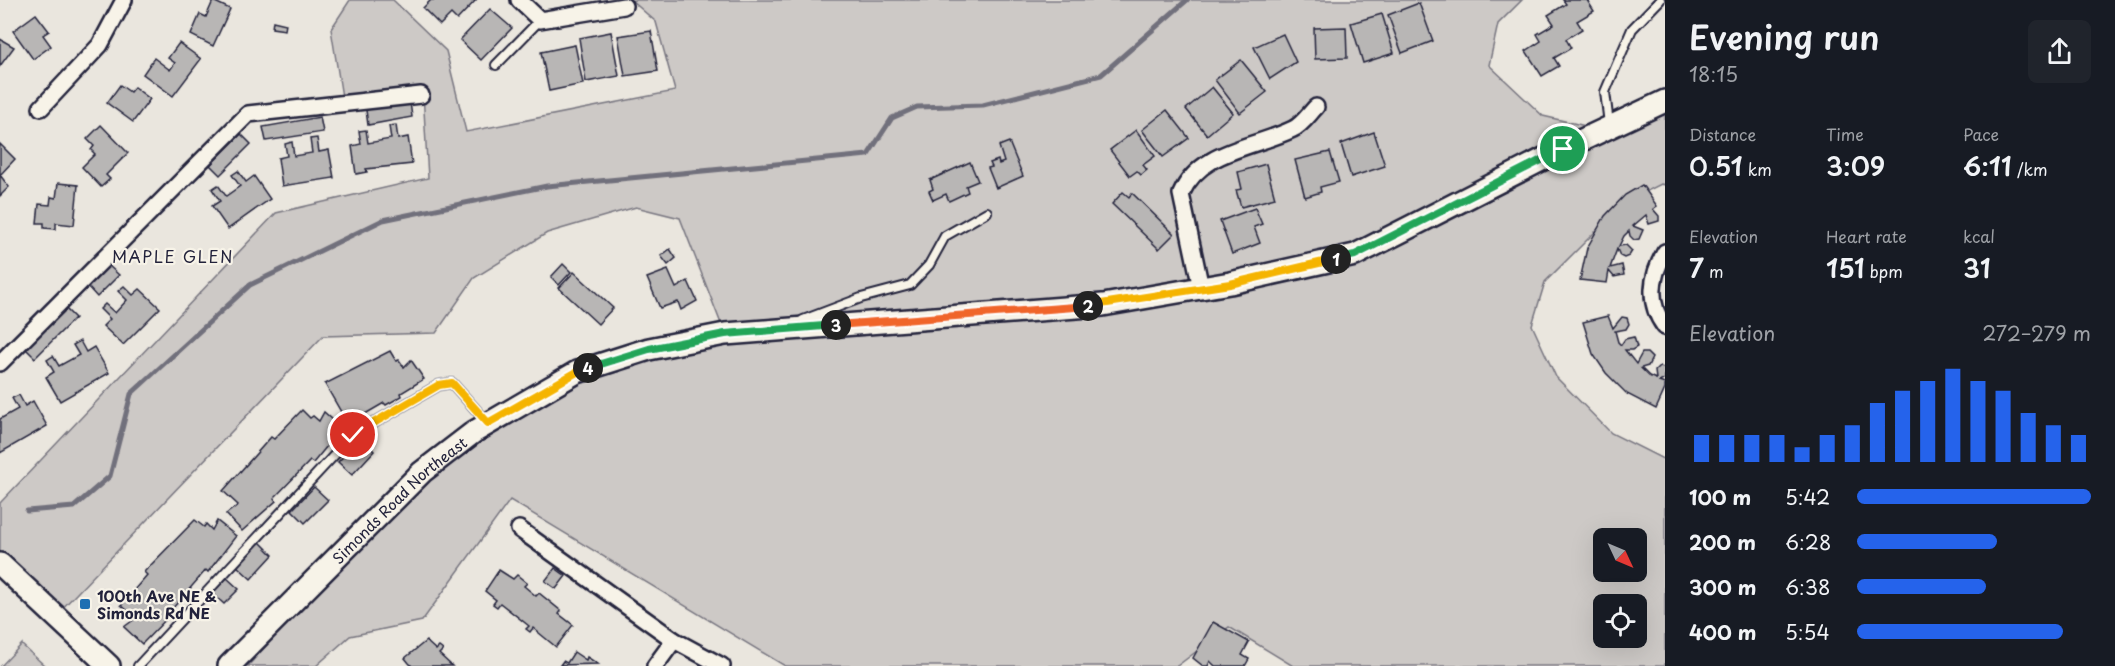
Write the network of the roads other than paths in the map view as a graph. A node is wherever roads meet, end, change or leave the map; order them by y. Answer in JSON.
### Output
{"nodes":[{"id":1,"x":124,"y":0,"type":"edge"},
{"id":2,"x":519,"y":0,"type":"edge"},
{"id":3,"x":1660,"y":0,"type":"edge"},
{"id":4,"x":624,"y":6,"type":"dead end"},
{"id":5,"x":540,"y":20,"type":"junction"},
{"id":6,"x":496,"y":65,"type":"dead end"},
{"id":7,"x":421,"y":94,"type":"dead end"},
{"id":8,"x":1665,"y":101,"type":"edge"},
{"id":9,"x":1316,"y":106,"type":"dead end"},
{"id":10,"x":41,"y":108,"type":"dead end"},
{"id":11,"x":1610,"y":128,"type":"junction"},
{"id":12,"x":987,"y":212,"type":"dead end"},
{"id":13,"x":1665,"y":252,"type":"edge"},
{"id":14,"x":1201,"y":288,"type":"junction"},
{"id":15,"x":1665,"y":327,"type":"edge"},
{"id":16,"x":779,"y":330,"type":"junction"},
{"id":17,"x":0,"y":363,"type":"edge"},
{"id":18,"x":488,"y":423,"type":"junction"},
{"id":19,"x":519,"y":529,"type":"dead end"},
{"id":20,"x":0,"y":564,"type":"edge"},
{"id":21,"x":674,"y":640,"type":"junction"},
{"id":22,"x":109,"y":666,"type":"edge"},
{"id":23,"x":138,"y":666,"type":"edge"},
{"id":24,"x":229,"y":666,"type":"edge"},
{"id":25,"x":656,"y":666,"type":"edge"},
{"id":26,"x":722,"y":666,"type":"edge"}],
"edges":[{"from":1,"to":10,"type":"street"},
{"from":2,"to":5,"type":"street"},
{"from":3,"to":11,"type":"lane"},
{"from":4,"to":5,"type":"street"},
{"from":5,"to":6,"type":"lane"},
{"from":7,"to":17,"type":"street"},
{"from":8,"to":11,"type":"main road","name":"Simonds Road Northeast"},
{"from":9,"to":14,"type":"street"},
{"from":11,"to":14,"type":"main road","name":"Simonds Road Northeast"},
{"from":12,"to":16,"type":"lane"},
{"from":13,"to":15,"type":"street"},
{"from":14,"to":16,"type":"main road","name":"Simonds Road Northeast"},
{"from":16,"to":18,"type":"main road","name":"Simonds Road Northeast"},
{"from":18,"to":23,"type":"lane"},
{"from":18,"to":24,"type":"main road","name":"Simonds Road Northeast"},
{"from":19,"to":21,"type":"street"},
{"from":20,"to":22,"type":"main road"},
{"from":21,"to":25,"type":"street"},
{"from":21,"to":26,"type":"street"}]}
